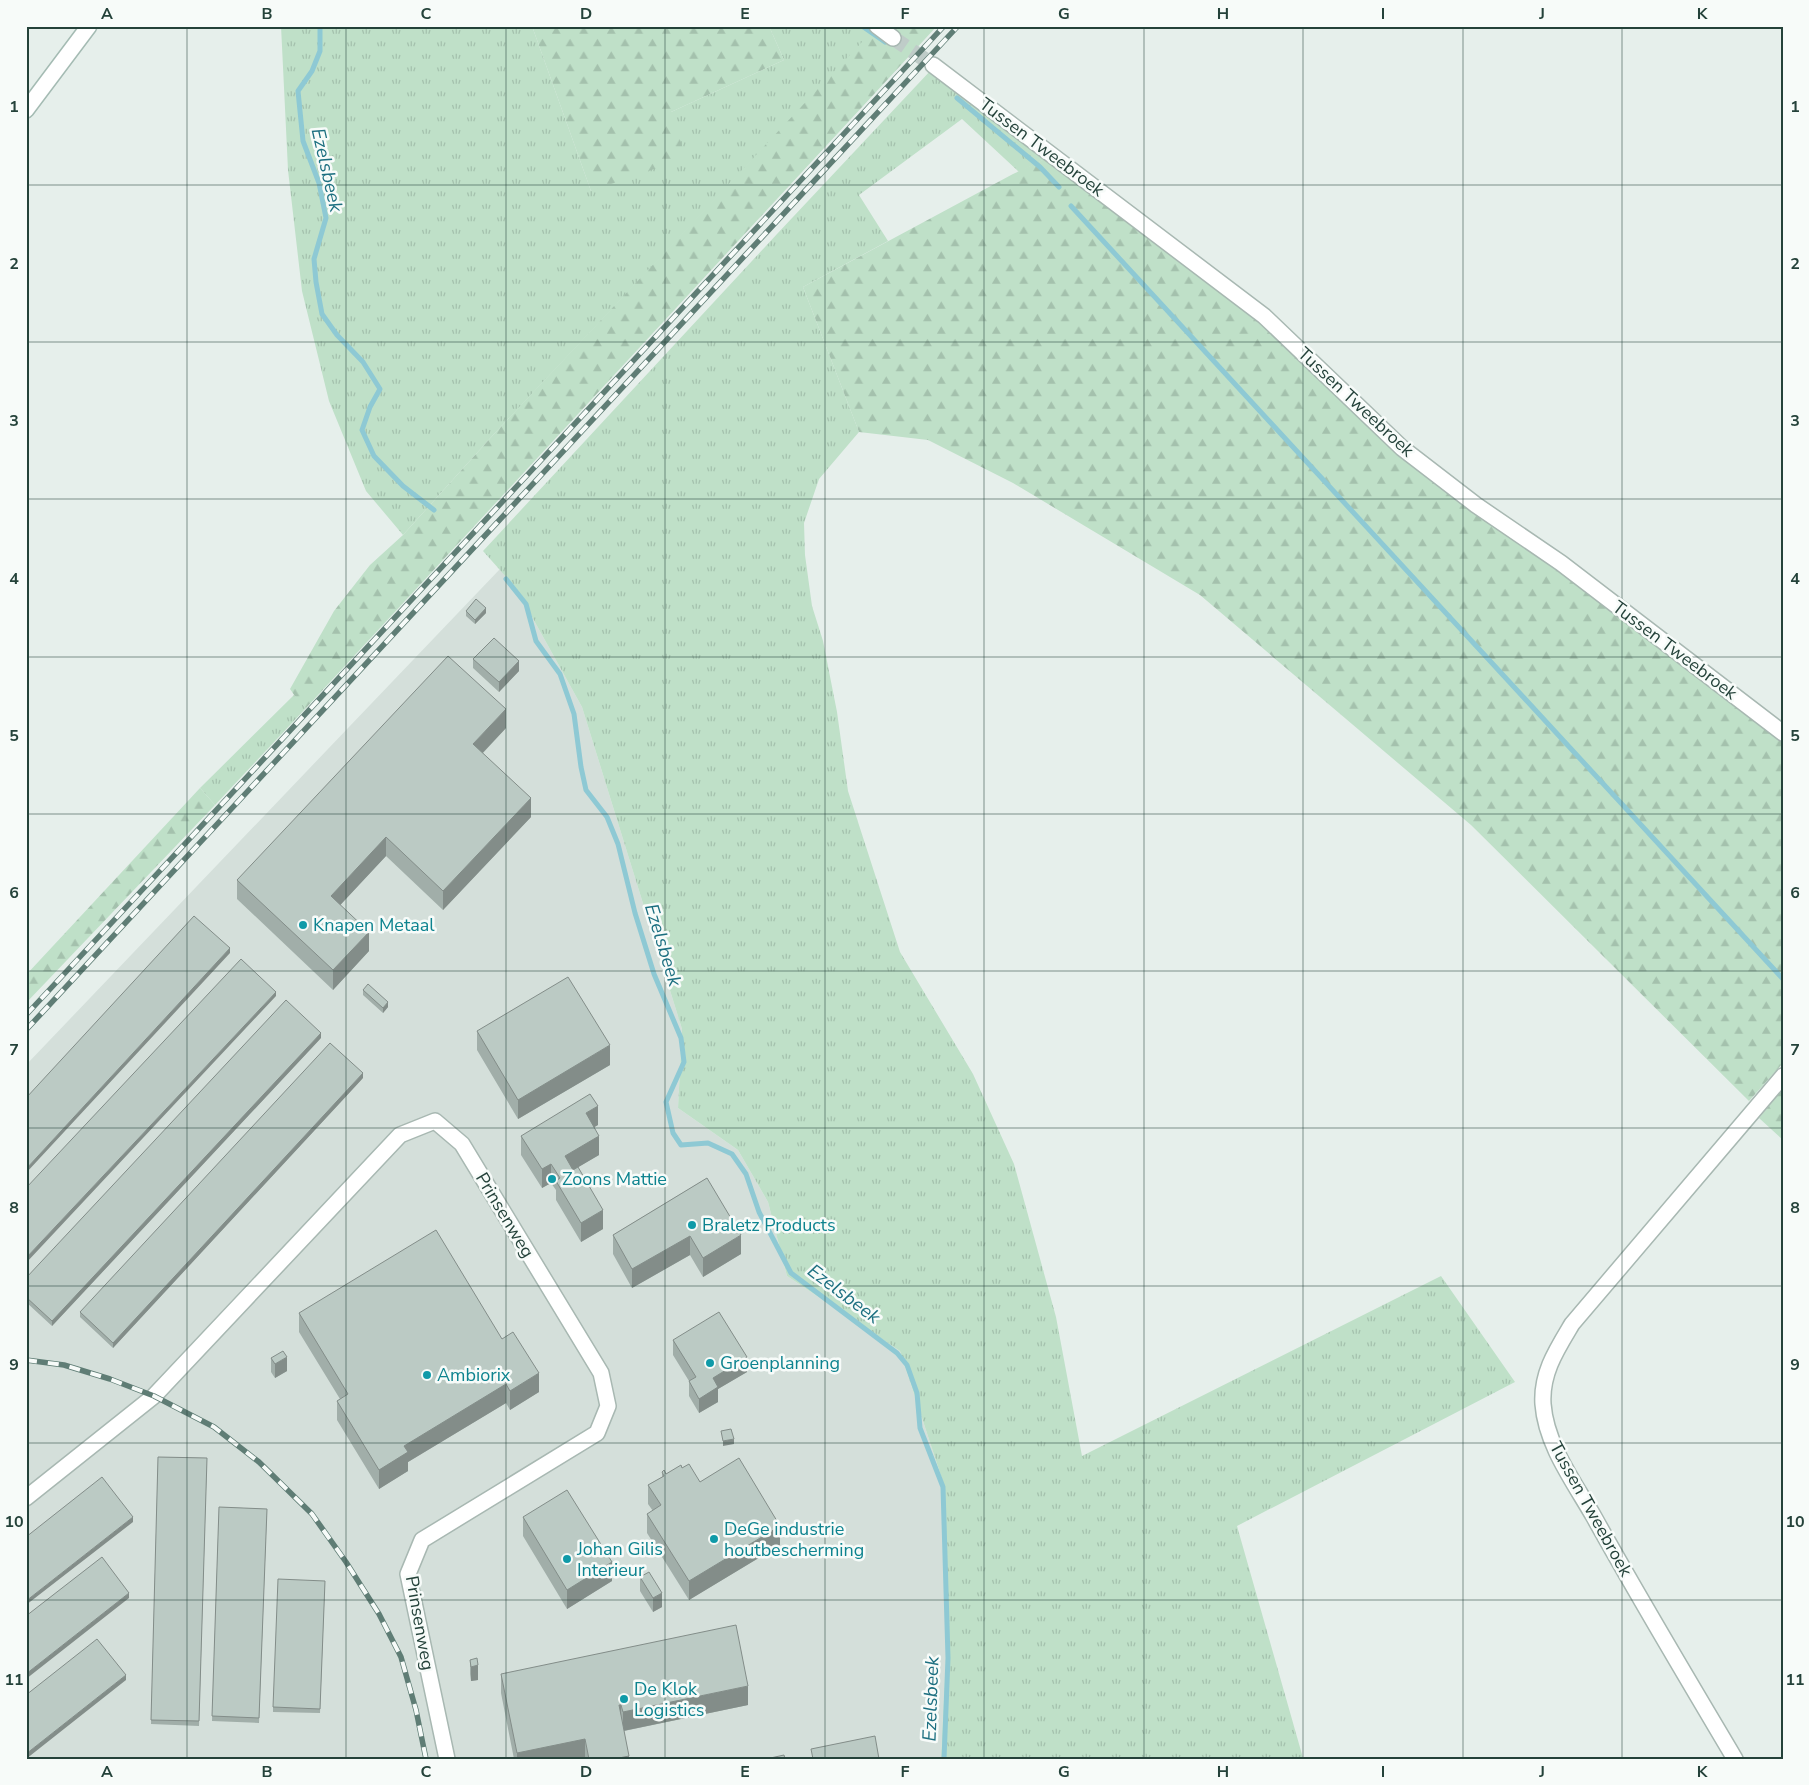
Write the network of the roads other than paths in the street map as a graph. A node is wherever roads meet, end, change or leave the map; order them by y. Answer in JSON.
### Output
{"nodes":[{"id":1,"x":89,"y":26,"type":"edge"},
{"id":2,"x":877,"y":26,"type":"edge"},
{"id":3,"x":893,"y":38,"type":"tunnel mouth"},
{"id":4,"x":933,"y":65,"type":"tunnel mouth"},
{"id":5,"x":26,"y":110,"type":"edge"},
{"id":6,"x":1783,"y":733,"type":"edge"},
{"id":7,"x":1783,"y":1076,"type":"edge"},
{"id":8,"x":26,"y":1498,"type":"edge"},
{"id":9,"x":447,"y":1759,"type":"edge"},
{"id":10,"x":1735,"y":1759,"type":"edge"}],
"edges":[{"from":1,"to":5,"type":"street"},
{"from":2,"to":3,"type":"street"},
{"from":4,"to":6,"type":"street","name":"Tussen Tweebroek"},
{"from":7,"to":10,"type":"street","name":"Tussen Tweebroek"},
{"from":8,"to":9,"type":"street","name":"Prinsenweg"}]}
